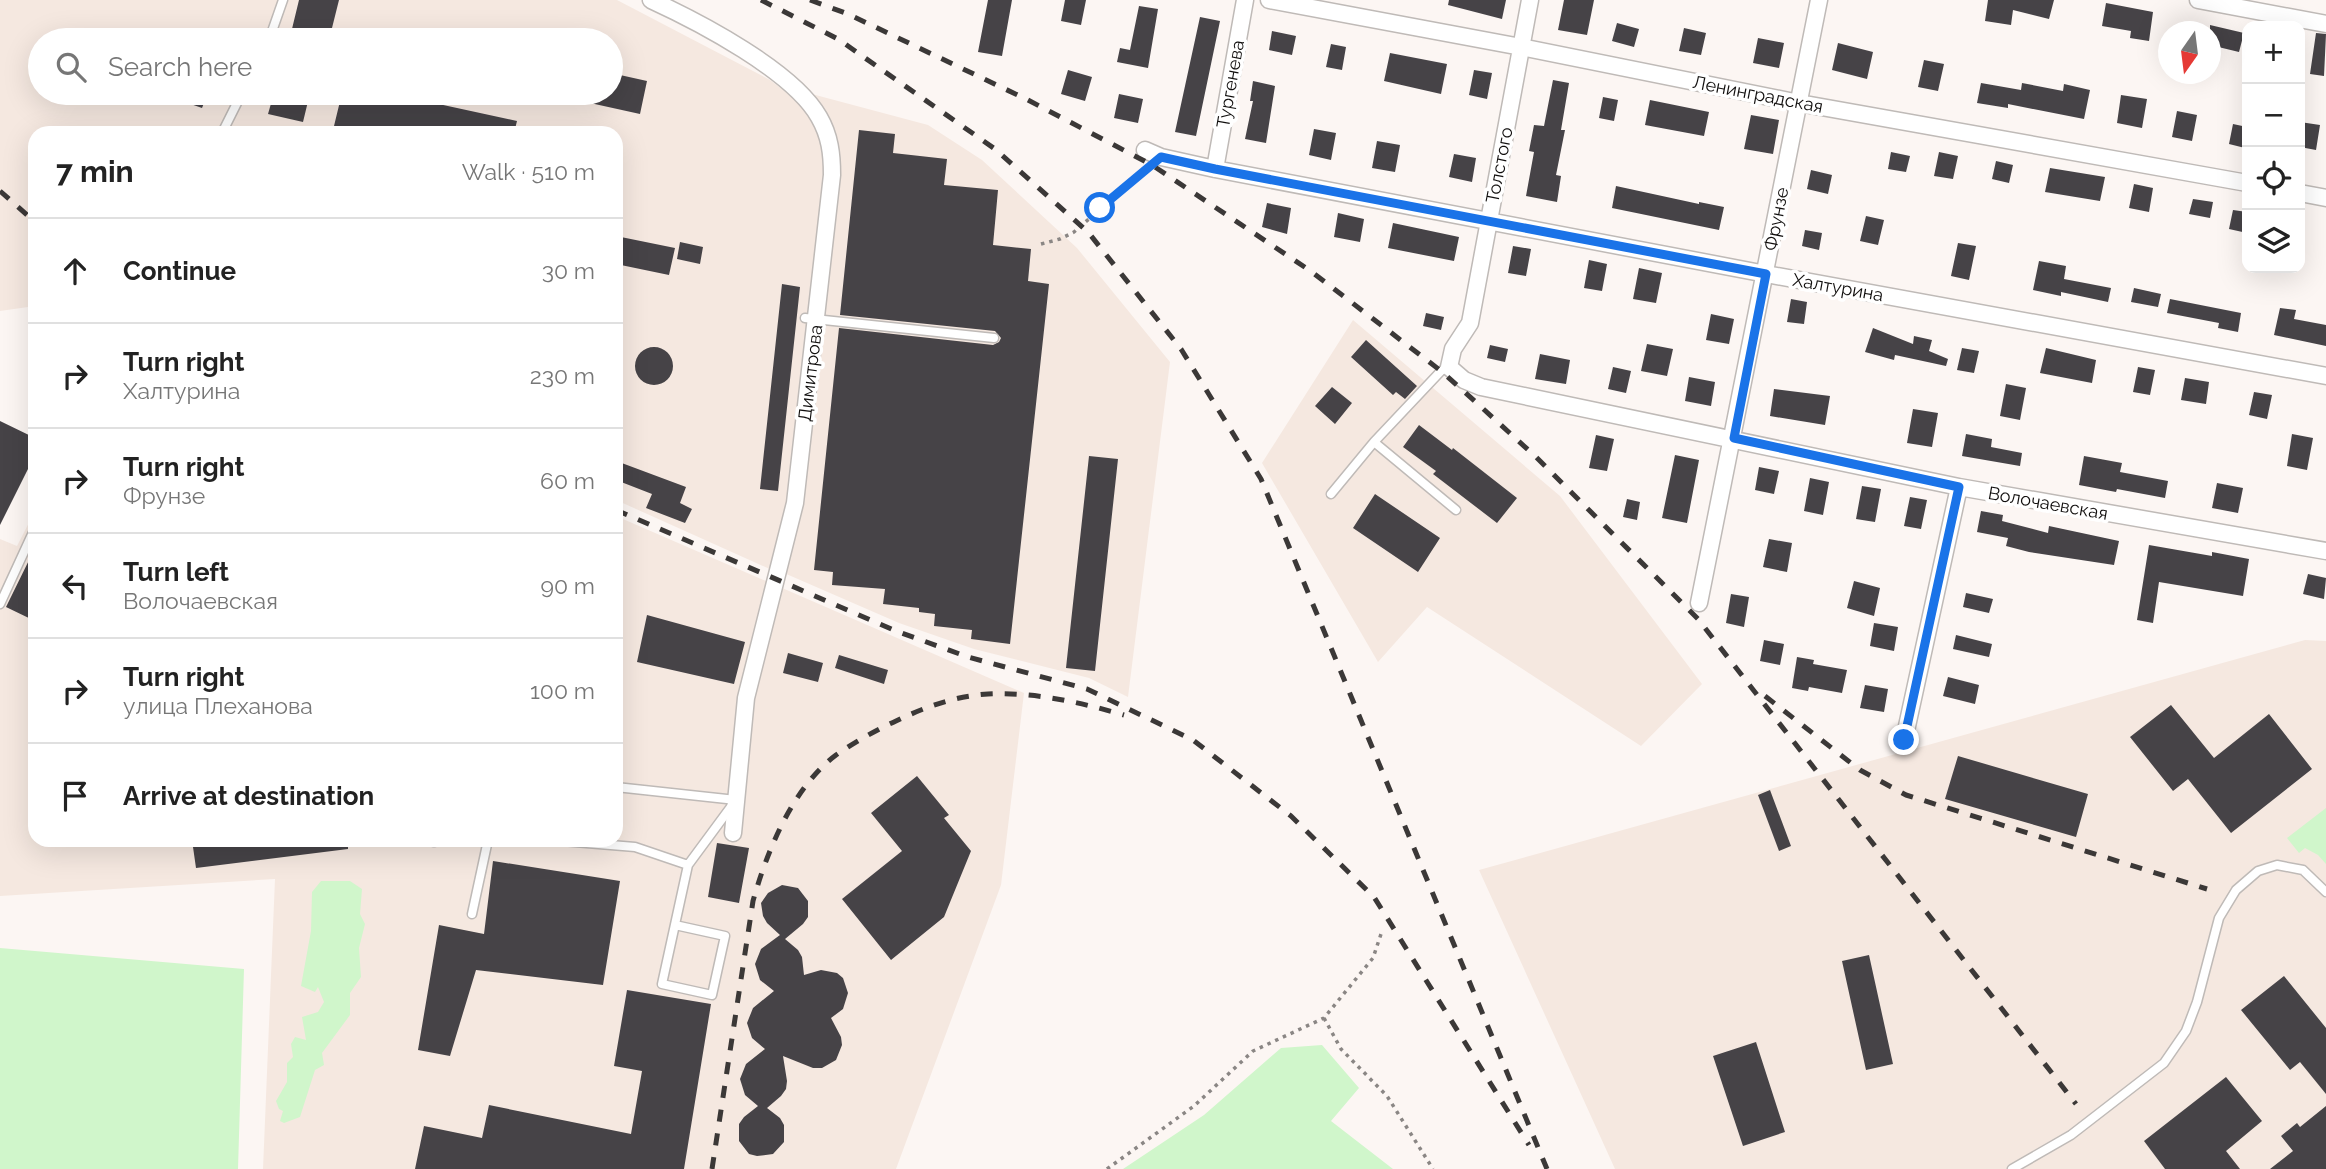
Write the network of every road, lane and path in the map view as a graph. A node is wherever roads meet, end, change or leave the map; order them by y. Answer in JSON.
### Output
{"nodes":[{"id":1,"x":283,"y":0,"type":"edge"},
{"id":2,"x":651,"y":0,"type":"edge"},
{"id":3,"x":1245,"y":0,"type":"edge"},
{"id":4,"x":1269,"y":0,"type":"edge"},
{"id":5,"x":1530,"y":0,"type":"edge"},
{"id":6,"x":1819,"y":0,"type":"edge"},
{"id":7,"x":2198,"y":0,"type":"edge"},
{"id":8,"x":2326,"y":23,"type":"edge"},
{"id":9,"x":273,"y":28,"type":"edge"},
{"id":10,"x":1521,"y":47,"type":"junction"},
{"id":11,"x":1799,"y":103,"type":"junction"},
{"id":12,"x":236,"y":105,"type":"edge"},
{"id":13,"x":226,"y":126,"type":"edge"},
{"id":14,"x":1146,"y":150,"type":"dead end"},
{"id":15,"x":1161,"y":157,"type":"junction"},
{"id":16,"x":1215,"y":169,"type":"junction"},
{"id":17,"x":2242,"y":182,"type":"edge"},
{"id":18,"x":2305,"y":194,"type":"edge"},
{"id":19,"x":2326,"y":198,"type":"edge"},
{"id":20,"x":1489,"y":221,"type":"junction"},
{"id":21,"x":1041,"y":244,"type":"dead end"},
{"id":22,"x":1766,"y":274,"type":"junction"},
{"id":23,"x":811,"y":318,"type":"junction"},
{"id":24,"x":994,"y":338,"type":"dead end"},
{"id":25,"x":1449,"y":367,"type":"junction"},
{"id":26,"x":2326,"y":376,"type":"edge"},
{"id":27,"x":1734,"y":438,"type":"junction"},
{"id":28,"x":1374,"y":442,"type":"junction"},
{"id":29,"x":1959,"y":487,"type":"junction"},
{"id":30,"x":1331,"y":494,"type":"dead end"},
{"id":31,"x":1455,"y":510,"type":"dead end"},
{"id":32,"x":28,"y":543,"type":"edge"},
{"id":33,"x":2326,"y":551,"type":"edge"},
{"id":34,"x":1699,"y":603,"type":"dead end"},
{"id":35,"x":0,"y":604,"type":"edge"},
{"id":36,"x":1904,"y":740,"type":"dead end"},
{"id":37,"x":623,"y":788,"type":"edge"},
{"id":38,"x":736,"y":800,"type":"junction"},
{"id":39,"x":733,"y":833,"type":"dead end"},
{"id":40,"x":623,"y":846,"type":"edge"},
{"id":41,"x":486,"y":847,"type":"edge"},
{"id":42,"x":688,"y":865,"type":"junction"},
{"id":43,"x":2326,"y":891,"type":"edge"},
{"id":44,"x":471,"y":914,"type":"dead end"},
{"id":45,"x":675,"y":925,"type":"junction"},
{"id":46,"x":1381,"y":934,"type":"dead end"},
{"id":47,"x":1324,"y":1018,"type":"junction"},
{"id":48,"x":1107,"y":1169,"type":"edge"},
{"id":49,"x":1433,"y":1169,"type":"edge"},
{"id":50,"x":2012,"y":1169,"type":"edge"}],
"edges":[{"from":1,"to":9,"type":"lane"},
{"from":2,"to":23,"type":"street","name":"Димитрова"},
{"from":3,"to":16,"type":"street","name":"Тургенева"},
{"from":4,"to":10,"type":"street","name":"Ленинградская"},
{"from":5,"to":10,"type":"street","name":"Толстого"},
{"from":6,"to":11,"type":"street","name":"Фрунзе"},
{"from":7,"to":8,"type":"street"},
{"from":10,"to":11,"type":"street","name":"Ленинградская"},
{"from":10,"to":20,"type":"street","name":"Толстого"},
{"from":11,"to":17,"type":"street","name":"Ленинградская"},
{"from":11,"to":22,"type":"street","name":"Фрунзе"},
{"from":12,"to":13,"type":"lane"},
{"from":14,"to":15,"type":"street","name":"Халтурина"},
{"from":15,"to":16,"type":"street","name":"Халтурина"},
{"from":15,"to":21,"type":"path"},
{"from":16,"to":20,"type":"street","name":"Халтурина"},
{"from":18,"to":19,"type":"street"},
{"from":20,"to":22,"type":"street","name":"Халтурина"},
{"from":20,"to":25,"type":"street","name":"Толстого"},
{"from":22,"to":26,"type":"street","name":"Халтурина"},
{"from":22,"to":27,"type":"street","name":"Фрунзе"},
{"from":23,"to":24,"type":"lane"},
{"from":23,"to":38,"type":"street","name":"Димитрова"},
{"from":25,"to":27,"type":"street","name":"Волочаевская"},
{"from":25,"to":28,"type":"lane"},
{"from":27,"to":29,"type":"street","name":"Волочаевская"},
{"from":27,"to":34,"type":"street","name":"Фрунзе"},
{"from":28,"to":30,"type":"lane"},
{"from":28,"to":31,"type":"lane"},
{"from":29,"to":33,"type":"street","name":"Волочаевская"},
{"from":29,"to":36,"type":"street"},
{"from":32,"to":35,"type":"lane"},
{"from":37,"to":38,"type":"lane"},
{"from":38,"to":39,"type":"street","name":"Димитрова"},
{"from":38,"to":42,"type":"lane"},
{"from":40,"to":42,"type":"lane"},
{"from":41,"to":44,"type":"lane"},
{"from":42,"to":45,"type":"lane"},
{"from":43,"to":50,"type":"lane"},
{"from":45,"to":45,"type":"lane"},
{"from":46,"to":47,"type":"path"},
{"from":47,"to":48,"type":"path"},
{"from":47,"to":49,"type":"path"}]}
